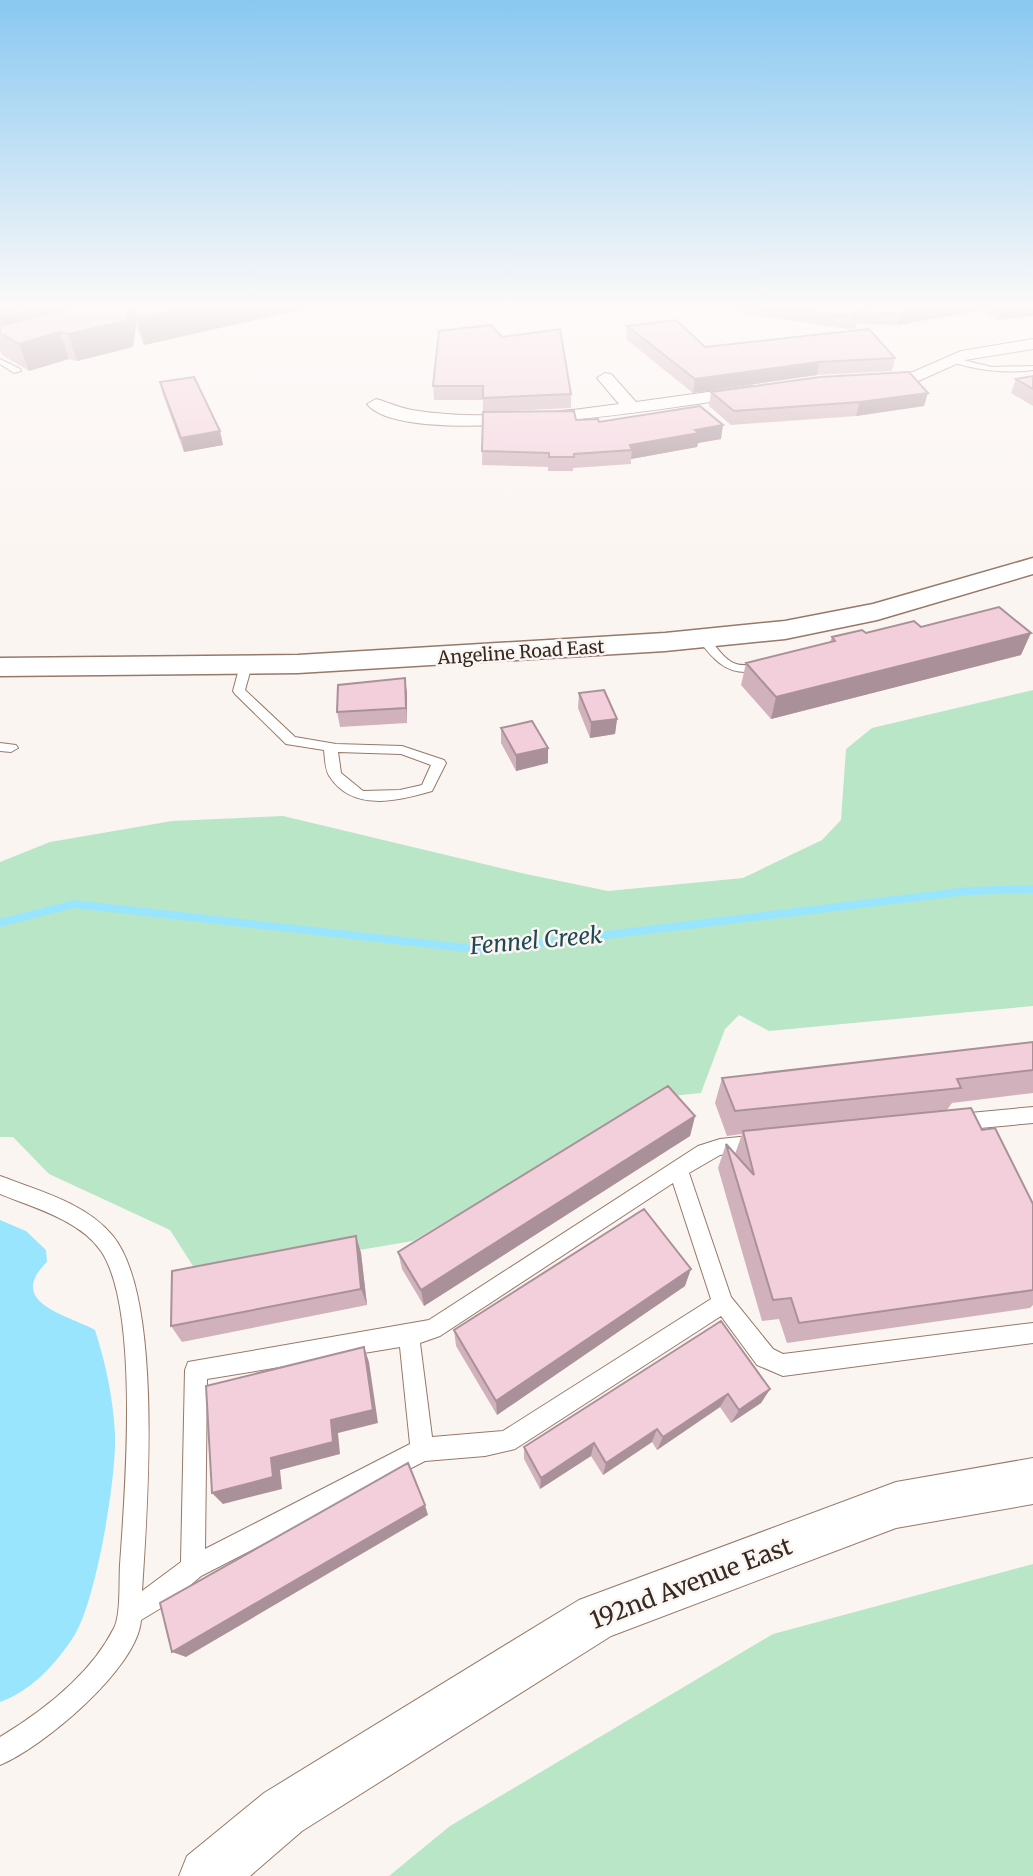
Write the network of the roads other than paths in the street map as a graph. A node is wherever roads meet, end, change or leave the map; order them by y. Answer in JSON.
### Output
{"nodes":[{"id":1,"x":617,"y":392,"type":"edge"},
{"id":2,"x":746,"y":392,"type":"edge"},
{"id":3,"x":376,"y":404,"type":"dead end"},
{"id":4,"x":632,"y":408,"type":"junction"},
{"id":5,"x":1033,"y":566,"type":"edge"},
{"id":6,"x":703,"y":638,"type":"junction"},
{"id":7,"x":246,"y":665,"type":"junction"},
{"id":8,"x":776,"y":665,"type":"edge"},
{"id":9,"x":0,"y":667,"type":"edge"},
{"id":10,"x":330,"y":747,"type":"junction"},
{"id":11,"x":1032,"y":1117,"type":"edge"},
{"id":12,"x":945,"y":1124,"type":"edge"},
{"id":13,"x":779,"y":1141,"type":"edge"},
{"id":14,"x":678,"y":1169,"type":"junction"},
{"id":15,"x":0,"y":1185,"type":"edge"},
{"id":16,"x":723,"y":1303,"type":"junction"},
{"id":17,"x":1033,"y":1333,"type":"edge"},
{"id":18,"x":408,"y":1335,"type":"junction"},
{"id":19,"x":422,"y":1450,"type":"junction"},
{"id":20,"x":1033,"y":1481,"type":"edge"},
{"id":21,"x":193,"y":1568,"type":"junction"},
{"id":22,"x":129,"y":1613,"type":"junction"},
{"id":23,"x":0,"y":1752,"type":"edge"},
{"id":24,"x":207,"y":1876,"type":"edge"}],
"edges":[{"from":1,"to":4,"type":"street"},
{"from":2,"to":4,"type":"street"},
{"from":3,"to":4,"type":"street"},
{"from":5,"to":6,"type":"street","name":"Angeline Road East"},
{"from":6,"to":7,"type":"street","name":"Angeline Road East"},
{"from":6,"to":8,"type":"lane"},
{"from":7,"to":9,"type":"street","name":"Angeline Road East"},
{"from":7,"to":10,"type":"lane"},
{"from":10,"to":10,"type":"lane"},
{"from":11,"to":12,"type":"lane"},
{"from":13,"to":14,"type":"lane"},
{"from":14,"to":16,"type":"lane"},
{"from":14,"to":18,"type":"lane"},
{"from":15,"to":22,"type":"lane"},
{"from":16,"to":17,"type":"lane"},
{"from":16,"to":19,"type":"lane"},
{"from":18,"to":19,"type":"lane"},
{"from":18,"to":21,"type":"lane"},
{"from":19,"to":21,"type":"lane"},
{"from":20,"to":24,"type":"street","name":"192nd Avenue East"},
{"from":21,"to":22,"type":"lane"},
{"from":22,"to":23,"type":"lane"}]}
